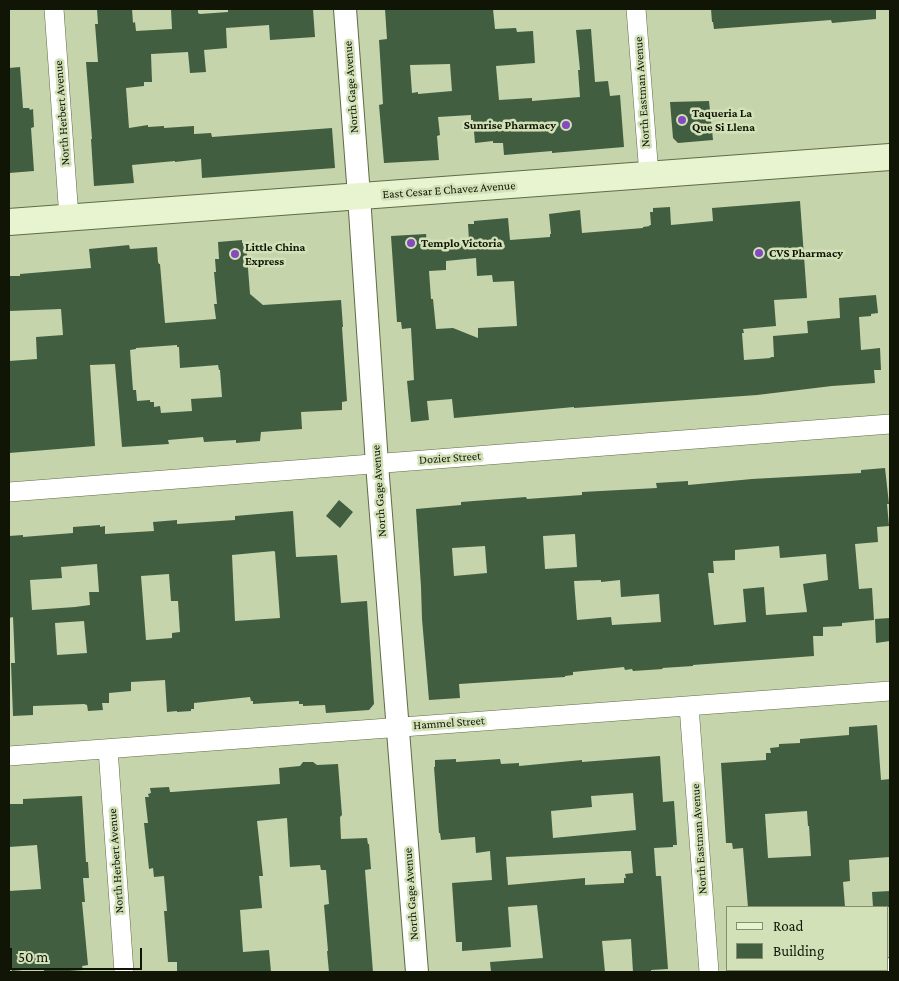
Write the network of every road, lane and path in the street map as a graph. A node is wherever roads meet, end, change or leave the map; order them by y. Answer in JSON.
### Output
{"nodes":[{"id":1,"x":54,"y":9,"type":"edge"},
{"id":2,"x":345,"y":9,"type":"edge"},
{"id":3,"x":636,"y":9,"type":"edge"},
{"id":4,"x":890,"y":157,"type":"edge"},
{"id":5,"x":649,"y":175,"type":"junction"},
{"id":6,"x":359,"y":196,"type":"junction"},
{"id":7,"x":69,"y":218,"type":"junction"},
{"id":8,"x":9,"y":222,"type":"edge"},
{"id":9,"x":890,"y":424,"type":"edge"},
{"id":10,"x":377,"y":464,"type":"junction"},
{"id":11,"x":9,"y":492,"type":"edge"},
{"id":12,"x":890,"y":690,"type":"edge"},
{"id":13,"x":689,"y":706,"type":"junction"},
{"id":14,"x":398,"y":727,"type":"junction"},
{"id":15,"x":108,"y":749,"type":"junction"},
{"id":16,"x":9,"y":756,"type":"edge"},
{"id":17,"x":124,"y":972,"type":"edge"},
{"id":18,"x":417,"y":972,"type":"edge"},
{"id":19,"x":709,"y":972,"type":"edge"}],
"edges":[{"from":1,"to":7,"type":"street","name":"North Herbert Avenue"},
{"from":2,"to":6,"type":"street","name":"North Gage Avenue"},
{"from":3,"to":5,"type":"street","name":"North Eastman Avenue"},
{"from":4,"to":5,"type":"main road","name":"East Cesar E Chavez Avenue"},
{"from":5,"to":6,"type":"main road","name":"East Cesar E Chavez Avenue"},
{"from":6,"to":7,"type":"main road","name":"East Cesar E Chavez Avenue"},
{"from":6,"to":10,"type":"street","name":"North Gage Avenue"},
{"from":7,"to":8,"type":"main road","name":"East Cesar E Chavez Avenue"},
{"from":9,"to":10,"type":"street","name":"Dozier Street"},
{"from":10,"to":11,"type":"street","name":"Dozier Street"},
{"from":10,"to":14,"type":"street","name":"North Gage Avenue"},
{"from":12,"to":13,"type":"street","name":"Hammel Street"},
{"from":13,"to":14,"type":"street","name":"Hammel Street"},
{"from":13,"to":19,"type":"street","name":"North Eastman Avenue"},
{"from":14,"to":15,"type":"street","name":"Hammel Street"},
{"from":14,"to":18,"type":"street","name":"North Gage Avenue"},
{"from":15,"to":16,"type":"street","name":"Hammel Street"},
{"from":15,"to":17,"type":"street","name":"North Herbert Avenue"}]}
